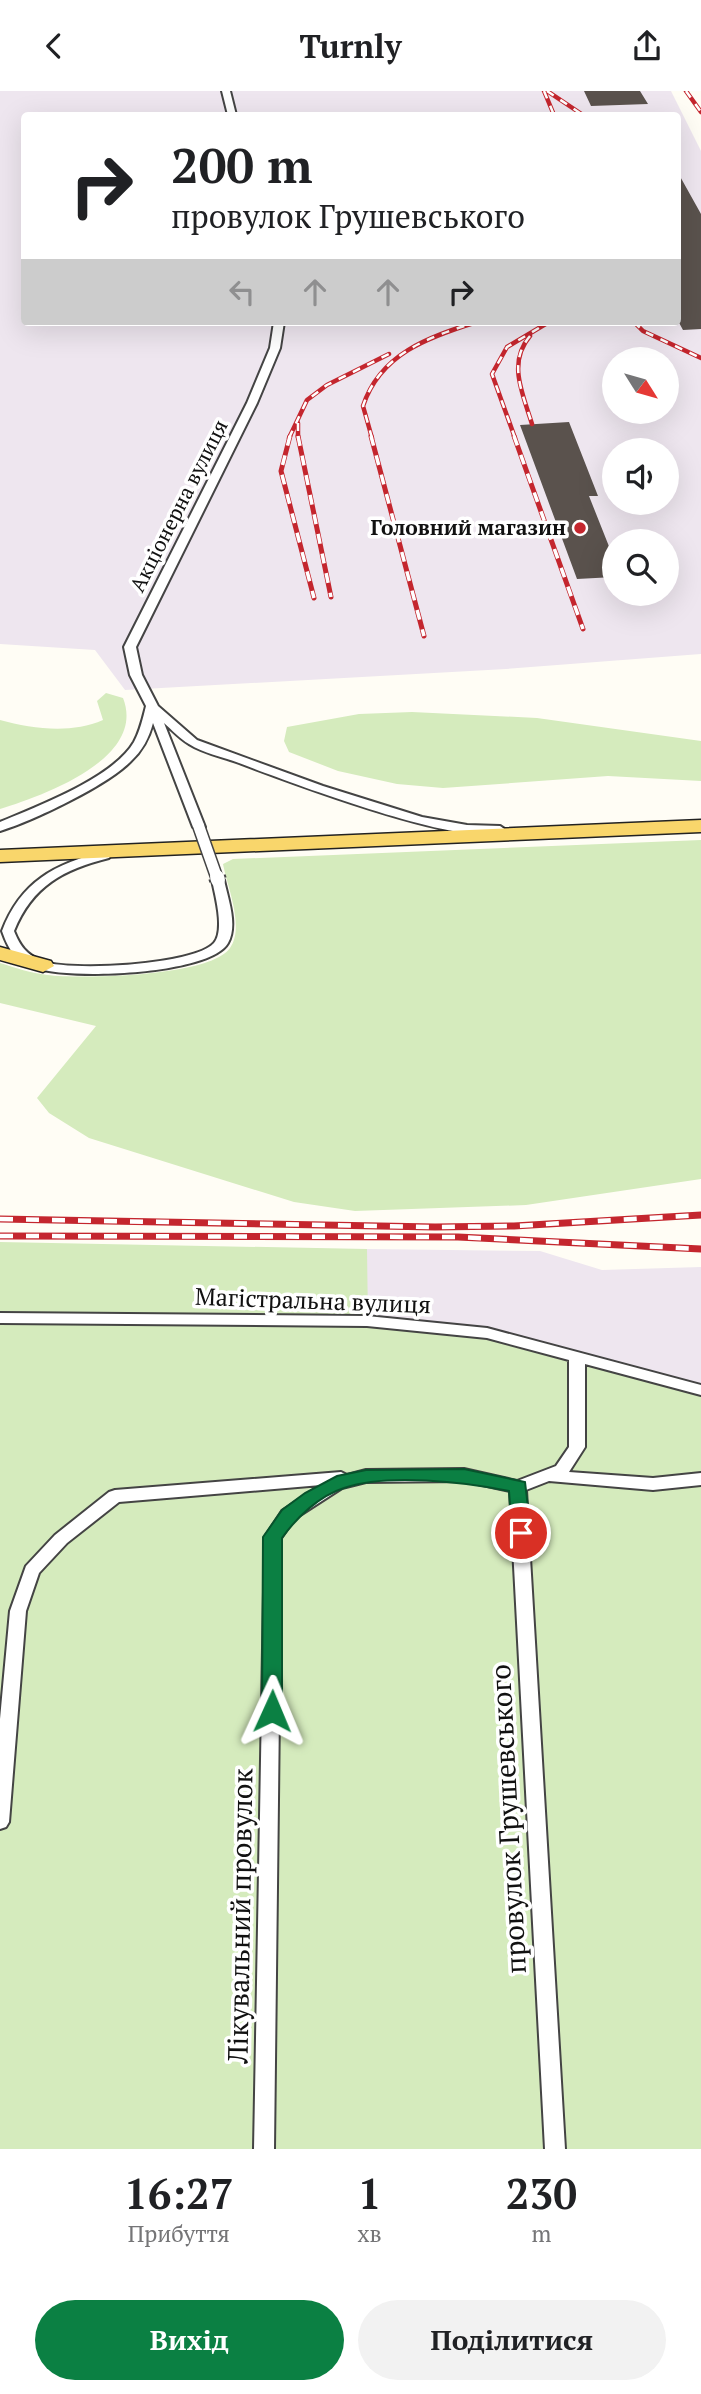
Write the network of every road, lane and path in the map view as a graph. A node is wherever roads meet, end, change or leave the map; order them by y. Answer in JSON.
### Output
{"nodes":[{"id":1,"x":226,"y":91,"type":"edge"},
{"id":2,"x":231,"y":112,"type":"edge"},
{"id":3,"x":278,"y":326,"type":"edge"},
{"id":4,"x":152,"y":706,"type":"junction"},
{"id":5,"x":701,"y":826,"type":"edge"},
{"id":6,"x":0,"y":827,"type":"edge"},
{"id":7,"x":554,"y":832,"type":"junction"},
{"id":8,"x":120,"y":851,"type":"junction"},
{"id":9,"x":0,"y":856,"type":"edge"},
{"id":10,"x":0,"y":953,"type":"edge"},
{"id":11,"x":43,"y":966,"type":"junction"},
{"id":12,"x":0,"y":1318,"type":"edge"},
{"id":13,"x":576,"y":1357,"type":"junction"},
{"id":14,"x":701,"y":1390,"type":"edge"},
{"id":15,"x":366,"y":1476,"type":"junction"},
{"id":16,"x":543,"y":1478,"type":"junction"},
{"id":17,"x":701,"y":1479,"type":"edge"},
{"id":18,"x":518,"y":1487,"type":"junction"},
{"id":19,"x":0,"y":1822,"type":"edge"},
{"id":20,"x":264,"y":2149,"type":"edge"},
{"id":21,"x":555,"y":2149,"type":"edge"}],
"edges":[{"from":1,"to":2,"type":"street"},
{"from":3,"to":4,"type":"street","name":"Акціонерна вулиця"},
{"from":4,"to":6,"type":"street"},
{"from":4,"to":7,"type":"street"},
{"from":4,"to":11,"type":"street","bridge":true},
{"from":5,"to":7,"type":"main road"},
{"from":7,"to":8,"type":"main road"},
{"from":8,"to":9,"type":"main road"},
{"from":8,"to":11,"type":"street"},
{"from":10,"to":11,"type":"main road"},
{"from":12,"to":13,"type":"street","name":"Магістральна вулиця"},
{"from":13,"to":14,"type":"street","name":"Магістральна вулиця"},
{"from":13,"to":16,"type":"street"},
{"from":15,"to":18,"type":"street"},
{"from":15,"to":19,"type":"street"},
{"from":15,"to":20,"type":"street","name":"Лікувальний провулок"},
{"from":16,"to":17,"type":"street"},
{"from":16,"to":18,"type":"street"},
{"from":18,"to":21,"type":"street","name":"провулок Грушевського"}]}
